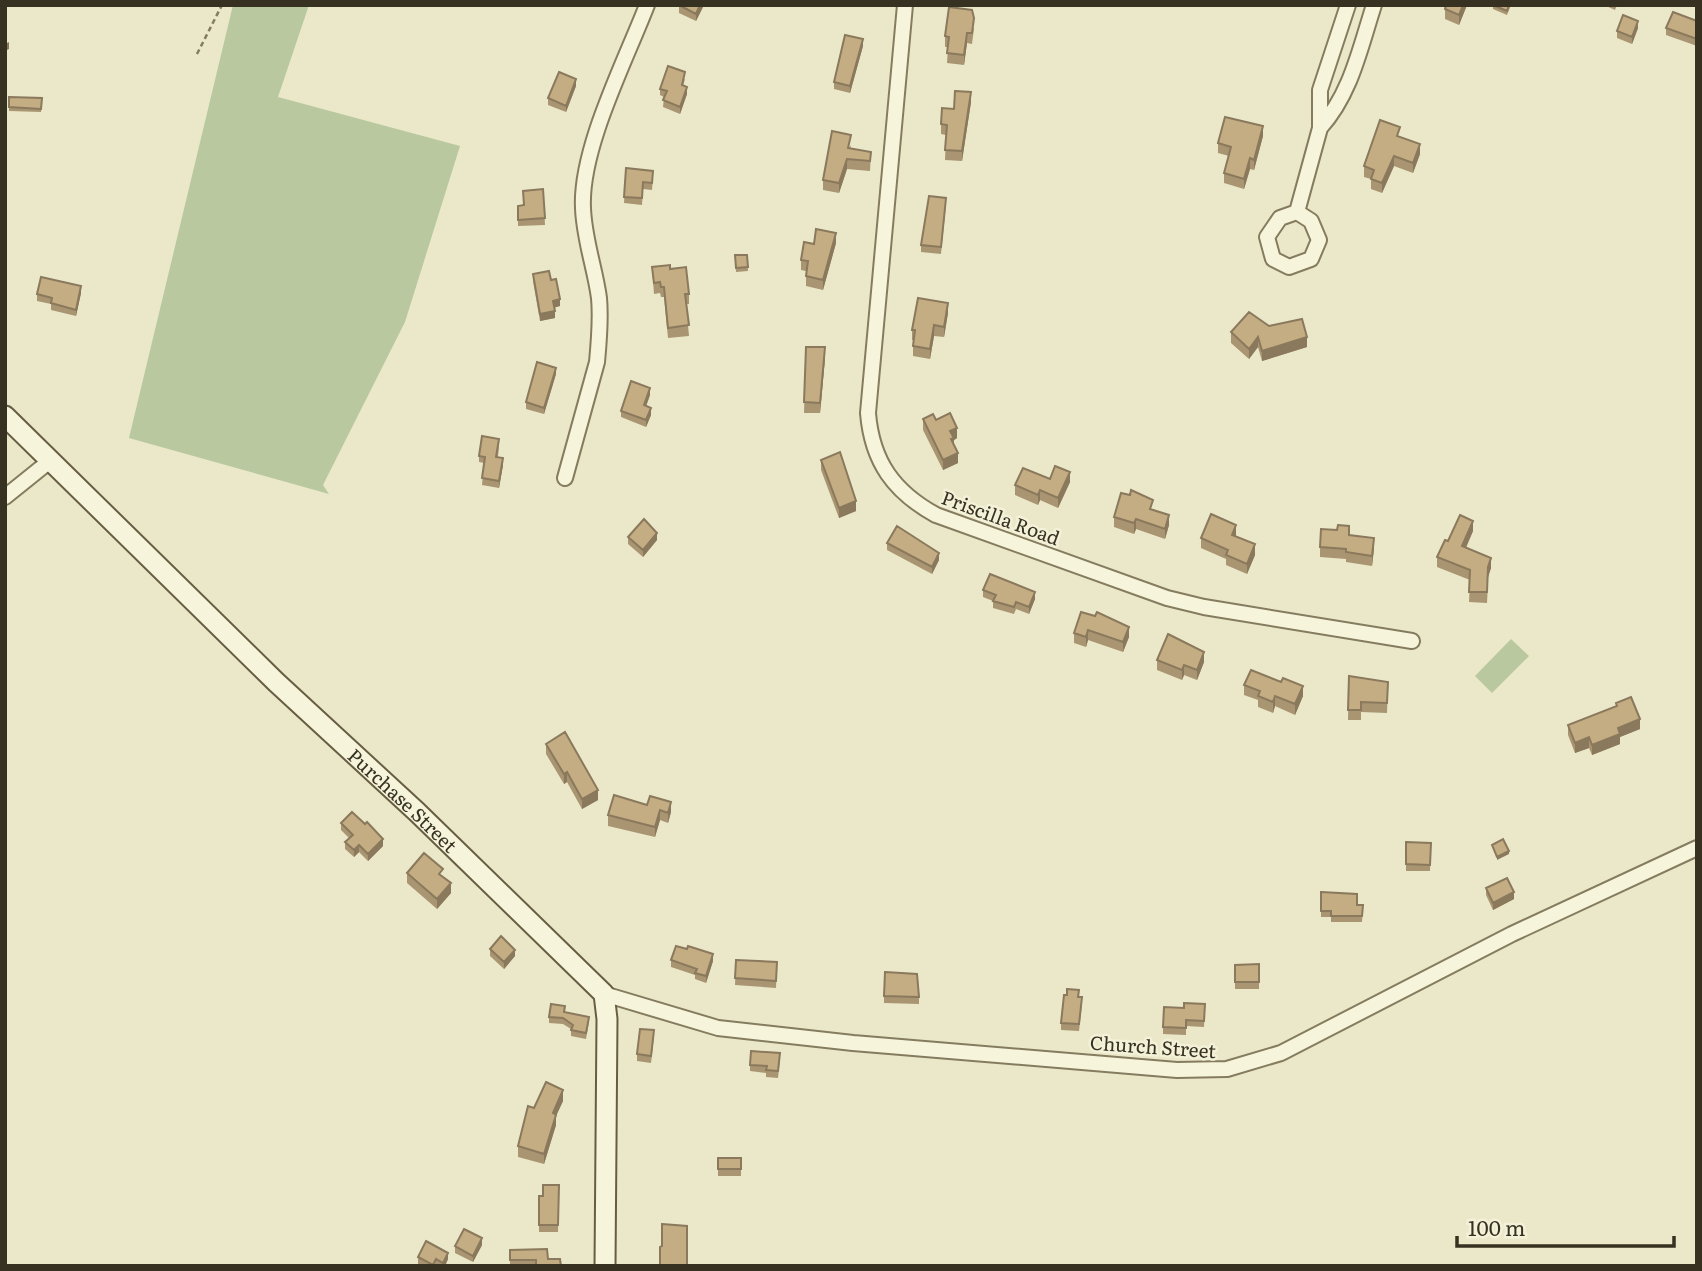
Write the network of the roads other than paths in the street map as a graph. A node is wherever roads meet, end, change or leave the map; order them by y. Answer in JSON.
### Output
{"nodes":[{"id":1,"x":647,"y":5,"type":"edge"},
{"id":2,"x":905,"y":5,"type":"edge"},
{"id":3,"x":1348,"y":5,"type":"edge"},
{"id":4,"x":1374,"y":5,"type":"edge"},
{"id":5,"x":1320,"y":128,"type":"junction"},
{"id":6,"x":1297,"y":212,"type":"dead end"},
{"id":7,"x":5,"y":416,"type":"edge"},
{"id":8,"x":51,"y":460,"type":"junction"},
{"id":9,"x":565,"y":478,"type":"dead end"},
{"id":10,"x":5,"y":496,"type":"edge"},
{"id":11,"x":1412,"y":641,"type":"dead end"},
{"id":12,"x":1697,"y":848,"type":"edge"},
{"id":13,"x":604,"y":994,"type":"junction"},
{"id":14,"x":605,"y":1266,"type":"edge"}],
"edges":[{"from":1,"to":9,"type":"street"},
{"from":2,"to":11,"type":"street","name":"Priscilla Road"},
{"from":3,"to":5,"type":"street"},
{"from":4,"to":5,"type":"street"},
{"from":5,"to":6,"type":"street"},
{"from":7,"to":8,"type":"street","name":"Purchase Street"},
{"from":8,"to":10,"type":"street"},
{"from":8,"to":13,"type":"street","name":"Purchase Street"},
{"from":12,"to":13,"type":"street","name":"Church Street"},
{"from":13,"to":14,"type":"street"}]}
